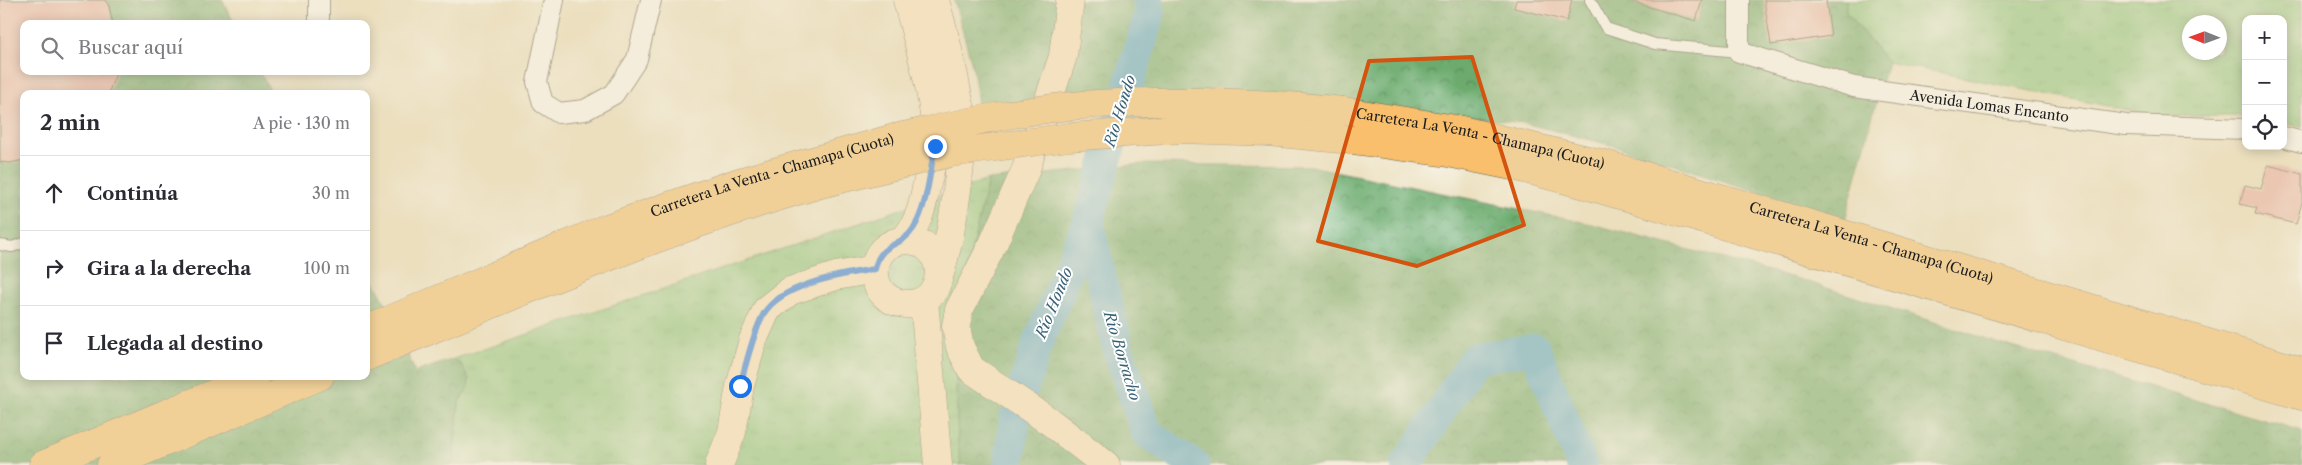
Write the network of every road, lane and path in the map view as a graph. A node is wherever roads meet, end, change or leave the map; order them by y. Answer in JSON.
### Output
{"nodes":[{"id":1,"x":319,"y":0,"type":"edge"},
{"id":2,"x":554,"y":0,"type":"edge"},
{"id":3,"x":651,"y":0,"type":"edge"},
{"id":4,"x":907,"y":0,"type":"edge"},
{"id":5,"x":935,"y":0,"type":"edge"},
{"id":6,"x":1070,"y":0,"type":"edge"},
{"id":7,"x":1590,"y":0,"type":"edge"},
{"id":8,"x":1739,"y":0,"type":"edge"},
{"id":9,"x":319,"y":20,"type":"edge"},
{"id":10,"x":1739,"y":52,"type":"junction"},
{"id":11,"x":2242,"y":130,"type":"edge"},
{"id":12,"x":2287,"y":138,"type":"edge"},
{"id":13,"x":2302,"y":142,"type":"edge"},
{"id":14,"x":904,"y":240,"type":"junction"},
{"id":15,"x":20,"y":244,"type":"edge"},
{"id":16,"x":0,"y":245,"type":"edge"},
{"id":17,"x":875,"y":269,"type":"junction"},
{"id":18,"x":939,"y":274,"type":"junction"},
{"id":19,"x":924,"y":300,"type":"junction"},
{"id":20,"x":370,"y":328,"type":"edge"},
{"id":21,"x":370,"y":355,"type":"edge"},
{"id":22,"x":2302,"y":371,"type":"edge"},
{"id":23,"x":246,"y":380,"type":"edge"},
{"id":24,"x":311,"y":380,"type":"edge"},
{"id":25,"x":2302,"y":396,"type":"edge"},
{"id":26,"x":43,"y":465,"type":"edge"},
{"id":27,"x":110,"y":465,"type":"edge"},
{"id":28,"x":719,"y":465,"type":"edge"},
{"id":29,"x":938,"y":465,"type":"edge"},
{"id":30,"x":1106,"y":465,"type":"edge"}],
"edges":[{"from":1,"to":9,"type":"street"},
{"from":2,"to":3,"type":"street"},
{"from":4,"to":14,"type":"main road"},
{"from":5,"to":18,"type":"main road"},
{"from":6,"to":30,"type":"main road"},
{"from":7,"to":10,"type":"lane","name":"Avenida Lomas Encanto"},
{"from":8,"to":10,"type":"street"},
{"from":10,"to":11,"type":"street","name":"Avenida Lomas Encanto"},
{"from":12,"to":13,"type":"street"},
{"from":14,"to":17,"type":"main road"},
{"from":14,"to":18,"type":"main road"},
{"from":15,"to":16,"type":"lane"},
{"from":17,"to":19,"type":"main road"},
{"from":17,"to":28,"type":"main road"},
{"from":18,"to":19,"type":"main road"},
{"from":19,"to":29,"type":"main road"},
{"from":20,"to":22,"type":"highway","name":"Carretera La Venta - Chamapa (Cuota)","bridge":true},
{"from":21,"to":25,"type":"highway","name":"Carretera La Venta - Chamapa (Cuota)","bridge":true},
{"from":23,"to":26,"type":"highway"},
{"from":24,"to":27,"type":"highway"}]}
